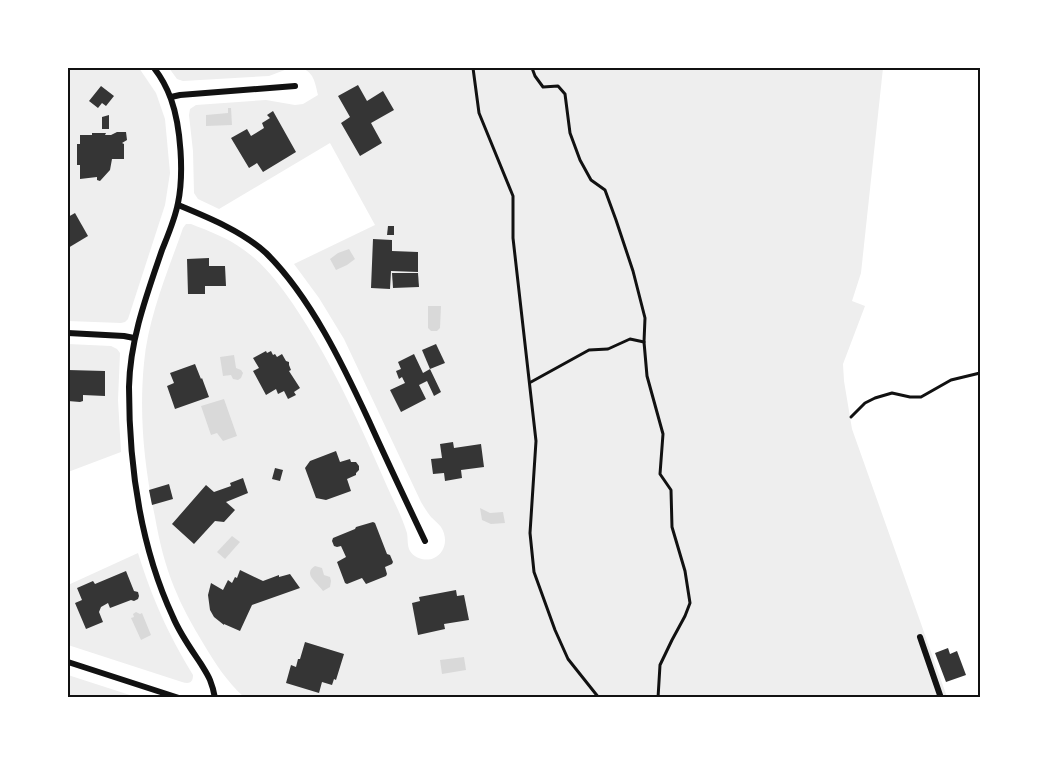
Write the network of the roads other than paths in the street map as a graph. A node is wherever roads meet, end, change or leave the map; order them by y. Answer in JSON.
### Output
{"nodes":[{"id":1,"x":154,"y":68,"type":"edge"},
{"id":2,"x":295,"y":87,"type":"dead end"},
{"id":3,"x":171,"y":97,"type":"junction"},
{"id":4,"x":178,"y":205,"type":"junction"},
{"id":5,"x":68,"y":333,"type":"edge"},
{"id":6,"x":134,"y":338,"type":"junction"},
{"id":7,"x":425,"y":541,"type":"dead end"},
{"id":8,"x":920,"y":637,"type":"dead end"},
{"id":9,"x":68,"y":662,"type":"edge"},
{"id":10,"x":180,"y":698,"type":"edge"},
{"id":11,"x":215,"y":698,"type":"edge"},
{"id":12,"x":941,"y":698,"type":"edge"}],
"edges":[{"from":1,"to":3,"type":"street"},
{"from":2,"to":3,"type":"street"},
{"from":3,"to":4,"type":"street"},
{"from":4,"to":6,"type":"street"},
{"from":4,"to":7,"type":"street"},
{"from":5,"to":6,"type":"street"},
{"from":6,"to":11,"type":"street"},
{"from":8,"to":12,"type":"street"},
{"from":9,"to":10,"type":"street"}]}
